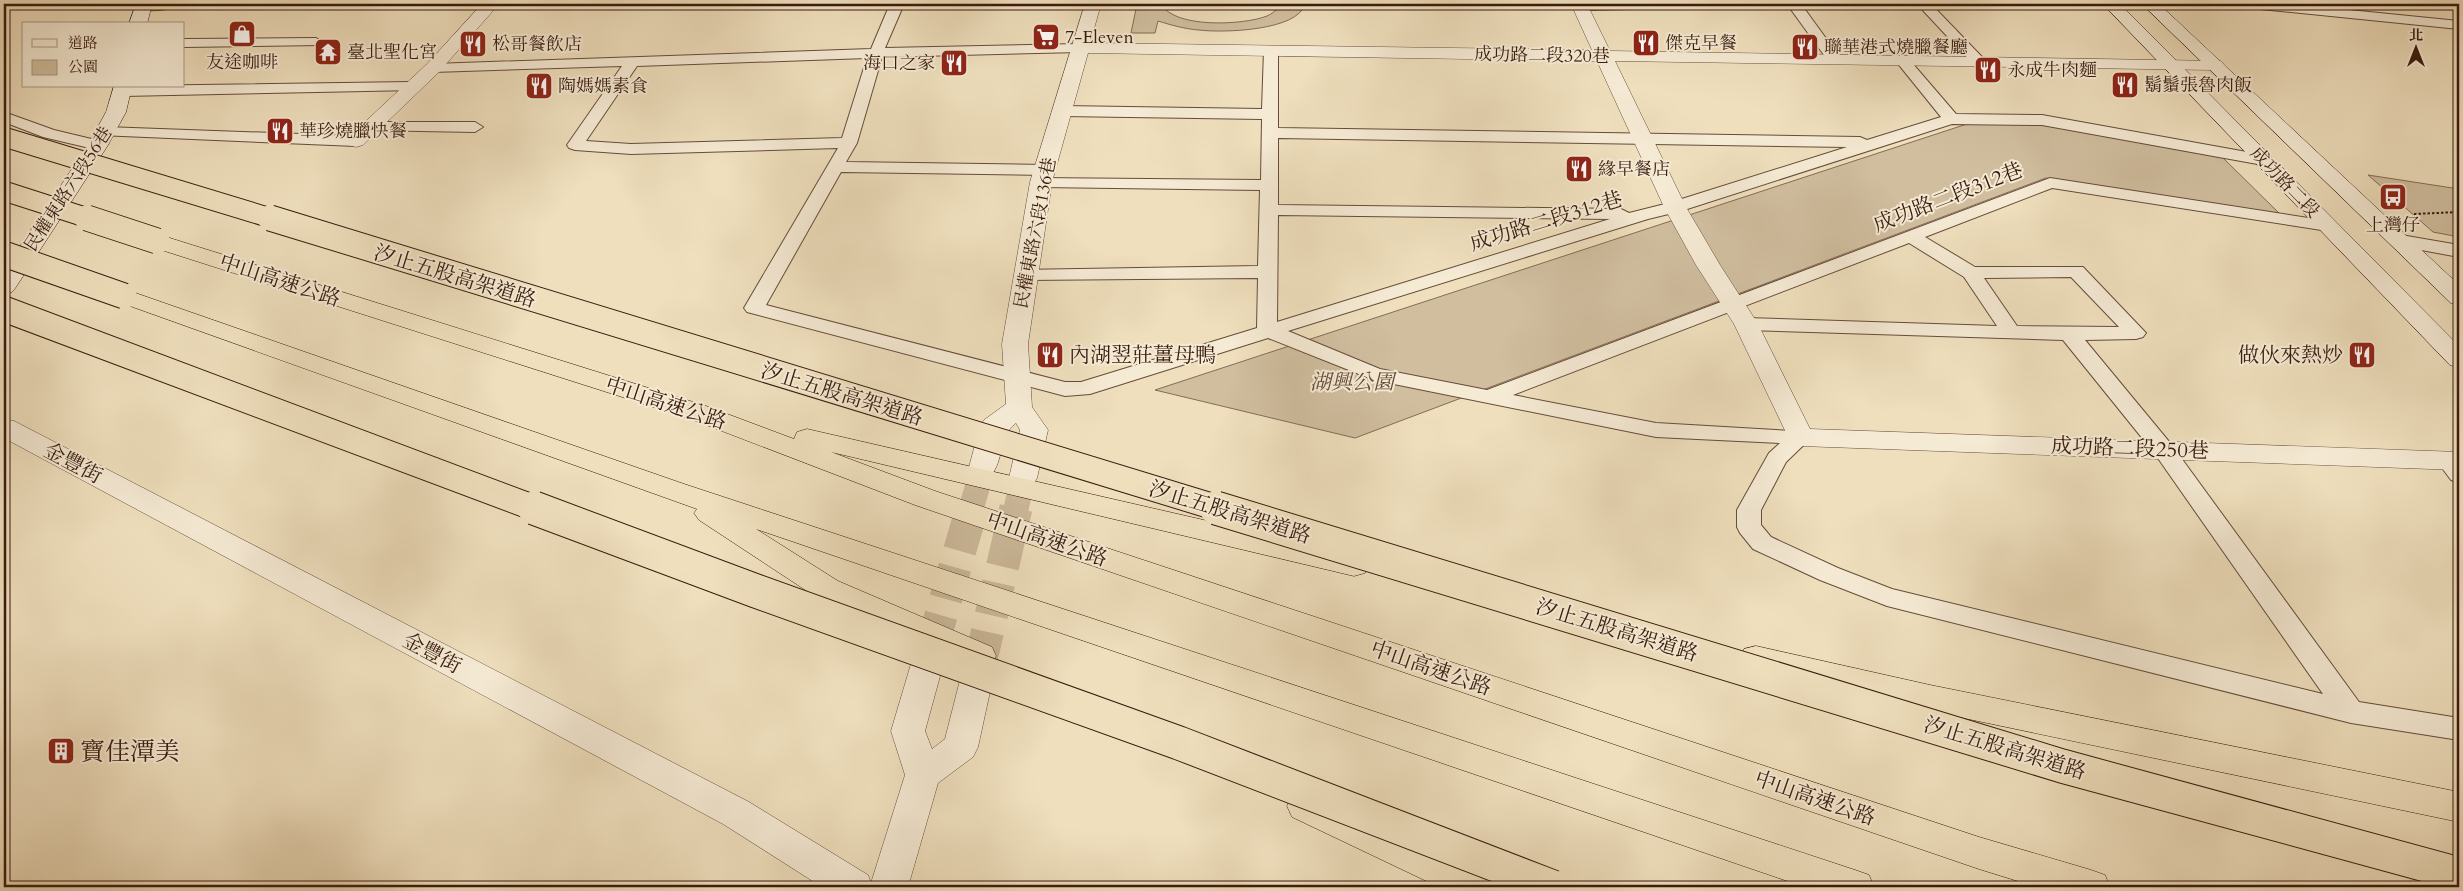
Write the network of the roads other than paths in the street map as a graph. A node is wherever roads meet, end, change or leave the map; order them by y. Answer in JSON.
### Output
{"nodes":[{"id":1,"x":172,"y":4,"type":"edge"},
{"id":2,"x":491,"y":4,"type":"edge"},
{"id":3,"x":897,"y":4,"type":"edge"},
{"id":4,"x":1092,"y":4,"type":"edge"},
{"id":5,"x":1683,"y":4,"type":"edge"},
{"id":6,"x":1794,"y":4,"type":"edge"},
{"id":7,"x":1924,"y":4,"type":"edge"},
{"id":8,"x":2111,"y":4,"type":"edge"},
{"id":9,"x":2150,"y":4,"type":"edge"},
{"id":10,"x":2250,"y":4,"type":"edge"},
{"id":11,"x":144,"y":5,"type":"edge"},
{"id":12,"x":1580,"y":5,"type":"edge"},
{"id":13,"x":2327,"y":7,"type":"edge"},
{"id":14,"x":139,"y":22,"type":"edge"},
{"id":15,"x":2459,"y":25,"type":"edge"},
{"id":16,"x":316,"y":42,"type":"dead end"},
{"id":17,"x":185,"y":43,"type":"edge"},
{"id":18,"x":1080,"y":48,"type":"junction"},
{"id":19,"x":1271,"y":50,"type":"junction"},
{"id":20,"x":876,"y":52,"type":"junction"},
{"id":21,"x":1603,"y":56,"type":"junction"},
{"id":22,"x":1834,"y":59,"type":"junction"},
{"id":23,"x":1902,"y":60,"type":"junction"},
{"id":24,"x":1978,"y":61,"type":"junction"},
{"id":25,"x":632,"y":62,"type":"junction"},
{"id":26,"x":2172,"y":64,"type":"junction"},
{"id":27,"x":2215,"y":65,"type":"junction"},
{"id":28,"x":433,"y":68,"type":"junction"},
{"id":29,"x":411,"y":87,"type":"junction"},
{"id":30,"x":123,"y":89,"type":"edge"},
{"id":31,"x":1062,"y":111,"type":"junction"},
{"id":32,"x":4,"y":117,"type":"edge"},
{"id":33,"x":1951,"y":119,"type":"junction"},
{"id":34,"x":1270,"y":123,"type":"junction"},
{"id":35,"x":370,"y":127,"type":"junction"},
{"id":36,"x":475,"y":127,"type":"dead end"},
{"id":37,"x":4,"y":137,"type":"edge"},
{"id":38,"x":101,"y":139,"type":"junction"},
{"id":39,"x":1642,"y":139,"type":"junction"},
{"id":40,"x":356,"y":140,"type":"joint"},
{"id":41,"x":1878,"y":142,"type":"junction"},
{"id":42,"x":849,"y":143,"type":"junction"},
{"id":43,"x":2263,"y":160,"type":"junction"},
{"id":44,"x":835,"y":167,"type":"junction"},
{"id":45,"x":1043,"y":176,"type":"junction"},
{"id":46,"x":1269,"y":185,"type":"junction"},
{"id":47,"x":4,"y":192,"type":"edge"},
{"id":48,"x":1675,"y":207,"type":"junction"},
{"id":49,"x":1269,"y":210,"type":"junction"},
{"id":50,"x":1642,"y":215,"type":"junction"},
{"id":51,"x":2328,"y":226,"type":"junction"},
{"id":52,"x":1911,"y":236,"type":"junction"},
{"id":53,"x":2401,"y":241,"type":"junction"},
{"id":54,"x":2459,"y":251,"type":"edge"},
{"id":55,"x":4,"y":254,"type":"edge"},
{"id":56,"x":1268,"y":272,"type":"junction"},
{"id":57,"x":1971,"y":273,"type":"junction"},
{"id":58,"x":1026,"y":274,"type":"junction"},
{"id":59,"x":4,"y":287,"type":"edge"},
{"id":60,"x":2459,"y":298,"type":"edge"},
{"id":61,"x":4,"y":309,"type":"edge"},
{"id":62,"x":1740,"y":313,"type":"junction"},
{"id":63,"x":1267,"y":330,"type":"junction"},
{"id":64,"x":2012,"y":332,"type":"junction"},
{"id":65,"x":2069,"y":334,"type":"junction"},
{"id":66,"x":2459,"y":360,"type":"edge"},
{"id":67,"x":1017,"y":377,"type":"junction"},
{"id":68,"x":1488,"y":397,"type":"junction"},
{"id":69,"x":1019,"y":407,"type":"junction"},
{"id":70,"x":697,"y":412,"type":"junction"},
{"id":71,"x":4,"y":427,"type":"edge"},
{"id":72,"x":1801,"y":437,"type":"junction"},
{"id":73,"x":2163,"y":449,"type":"junction"},
{"id":74,"x":2455,"y":465,"type":"edge"},
{"id":75,"x":983,"y":467,"type":"tunnel mouth"},
{"id":76,"x":1023,"y":478,"type":"tunnel mouth"},
{"id":77,"x":674,"y":491,"type":"junction"},
{"id":78,"x":932,"y":647,"type":"tunnel mouth"},
{"id":79,"x":980,"y":664,"type":"tunnel mouth"},
{"id":80,"x":2351,"y":712,"type":"junction"},
{"id":81,"x":2459,"y":730,"type":"edge"},
{"id":82,"x":923,"y":775,"type":"junction"},
{"id":83,"x":2459,"y":807,"type":"edge"},
{"id":84,"x":2459,"y":874,"type":"edge"},
{"id":85,"x":854,"y":887,"type":"edge"},
{"id":86,"x":889,"y":887,"type":"edge"},
{"id":87,"x":1477,"y":887,"type":"edge"},
{"id":88,"x":1553,"y":887,"type":"edge"},
{"id":89,"x":1855,"y":887,"type":"edge"},
{"id":90,"x":2091,"y":887,"type":"edge"}],
"edges":[{"from":1,"to":11,"type":"lane"},
{"from":2,"to":28,"type":"street"},
{"from":3,"to":20,"type":"lane"},
{"from":4,"to":18,"type":"street","name":"民權東路六段136巷"},
{"from":5,"to":12,"type":"lane"},
{"from":6,"to":22,"type":"lane"},
{"from":7,"to":24,"type":"lane"},
{"from":8,"to":26,"type":"street","name":"成功路二段"},
{"from":9,"to":27,"type":"street","name":"成功路二段"},
{"from":10,"to":13,"type":"lane"},
{"from":11,"to":14,"type":"street"},
{"from":12,"to":21,"type":"street"},
{"from":13,"to":15,"type":"lane"},
{"from":16,"to":17,"type":"lane"},
{"from":18,"to":19,"type":"street","name":"成功路二段320巷"},
{"from":18,"to":20,"type":"lane"},
{"from":18,"to":31,"type":"street","name":"民權東路六段136巷"},
{"from":19,"to":21,"type":"street","name":"成功路二段320巷"},
{"from":19,"to":34,"type":"lane"},
{"from":20,"to":25,"type":"lane"},
{"from":20,"to":42,"type":"lane"},
{"from":21,"to":22,"type":"street","name":"成功路二段320巷"},
{"from":21,"to":39,"type":"street"},
{"from":22,"to":23,"type":"street","name":"成功路二段320巷"},
{"from":23,"to":24,"type":"street","name":"成功路二段320巷"},
{"from":23,"to":33,"type":"lane"},
{"from":24,"to":26,"type":"street","name":"成功路二段320巷"},
{"from":25,"to":28,"type":"lane"},
{"from":25,"to":42,"type":"lane"},
{"from":26,"to":27,"type":"street","name":"成功路二段320巷"},
{"from":26,"to":43,"type":"street","name":"成功路二段"},
{"from":27,"to":53,"type":"street","name":"成功路二段"},
{"from":28,"to":29,"type":"street"},
{"from":29,"to":30,"type":"lane"},
{"from":29,"to":35,"type":"street"},
{"from":30,"to":38,"type":"street","name":"民權東路六段56巷"},
{"from":31,"to":34,"type":"lane"},
{"from":31,"to":45,"type":"street","name":"民權東路六段136巷"},
{"from":32,"to":38,"type":"lane"},
{"from":33,"to":41,"type":"lane","name":"成功路二段312巷"},
{"from":33,"to":43,"type":"lane","name":"成功路二段312巷"},
{"from":34,"to":39,"type":"lane"},
{"from":34,"to":46,"type":"lane"},
{"from":35,"to":36,"type":"lane"},
{"from":35,"to":40,"type":"street"},
{"from":37,"to":84,"type":"highway","name":"汐止五股高架道路","bridge":true},
{"from":38,"to":40,"type":"lane"},
{"from":38,"to":59,"type":"street","name":"民權東路六段56巷"},
{"from":39,"to":41,"type":"lane"},
{"from":39,"to":48,"type":"street"},
{"from":41,"to":48,"type":"lane","name":"成功路二段312巷"},
{"from":42,"to":44,"type":"lane"},
{"from":43,"to":51,"type":"street","name":"成功路二段"},
{"from":44,"to":45,"type":"lane"},
{"from":44,"to":67,"type":"lane","name":"成功路二段312巷"},
{"from":45,"to":46,"type":"lane"},
{"from":45,"to":58,"type":"street","name":"民權東路六段136巷"},
{"from":46,"to":49,"type":"lane"},
{"from":47,"to":70,"type":"highway","name":"中山高速公路","bridge":true},
{"from":48,"to":50,"type":"lane","name":"成功路二段312巷"},
{"from":48,"to":62,"type":"street"},
{"from":49,"to":50,"type":"lane"},
{"from":49,"to":56,"type":"lane"},
{"from":50,"to":63,"type":"lane","name":"成功路二段312巷"},
{"from":51,"to":52,"type":"lane","name":"成功路二段312巷"},
{"from":51,"to":66,"type":"street","name":"成功路二段"},
{"from":52,"to":57,"type":"lane"},
{"from":52,"to":62,"type":"lane","name":"成功路二段312巷"},
{"from":53,"to":54,"type":"lane"},
{"from":53,"to":60,"type":"street","name":"成功路二段"},
{"from":55,"to":77,"type":"highway","bridge":true},
{"from":56,"to":58,"type":"lane"},
{"from":56,"to":63,"type":"lane"},
{"from":57,"to":64,"type":"lane"},
{"from":57,"to":65,"type":"lane"},
{"from":58,"to":67,"type":"street","name":"民權東路六段136巷"},
{"from":61,"to":88,"type":"highway","bridge":true},
{"from":62,"to":64,"type":"lane"},
{"from":62,"to":68,"type":"lane","name":"成功路二段312巷"},
{"from":62,"to":72,"type":"street"},
{"from":63,"to":67,"type":"lane","name":"成功路二段312巷"},
{"from":63,"to":68,"type":"lane"},
{"from":64,"to":65,"type":"lane"},
{"from":65,"to":73,"type":"lane"},
{"from":67,"to":69,"type":"street","name":"民權東路六段136巷"},
{"from":68,"to":72,"type":"lane"},
{"from":69,"to":75,"type":"street"},
{"from":69,"to":76,"type":"street","name":"民權東路六段136巷"},
{"from":70,"to":83,"type":"highway"},
{"from":70,"to":90,"type":"highway","name":"中山高速公路"},
{"from":71,"to":85,"type":"street","name":"金豐街"},
{"from":72,"to":73,"type":"street","name":"成功路二段250巷"},
{"from":72,"to":80,"type":"lane"},
{"from":73,"to":74,"type":"street","name":"成功路二段250巷"},
{"from":73,"to":80,"type":"lane"},
{"from":77,"to":87,"type":"highway"},
{"from":77,"to":89,"type":"highway"},
{"from":78,"to":82,"type":"street"},
{"from":79,"to":82,"type":"street"},
{"from":80,"to":81,"type":"lane"},
{"from":82,"to":86,"type":"street"}]}
